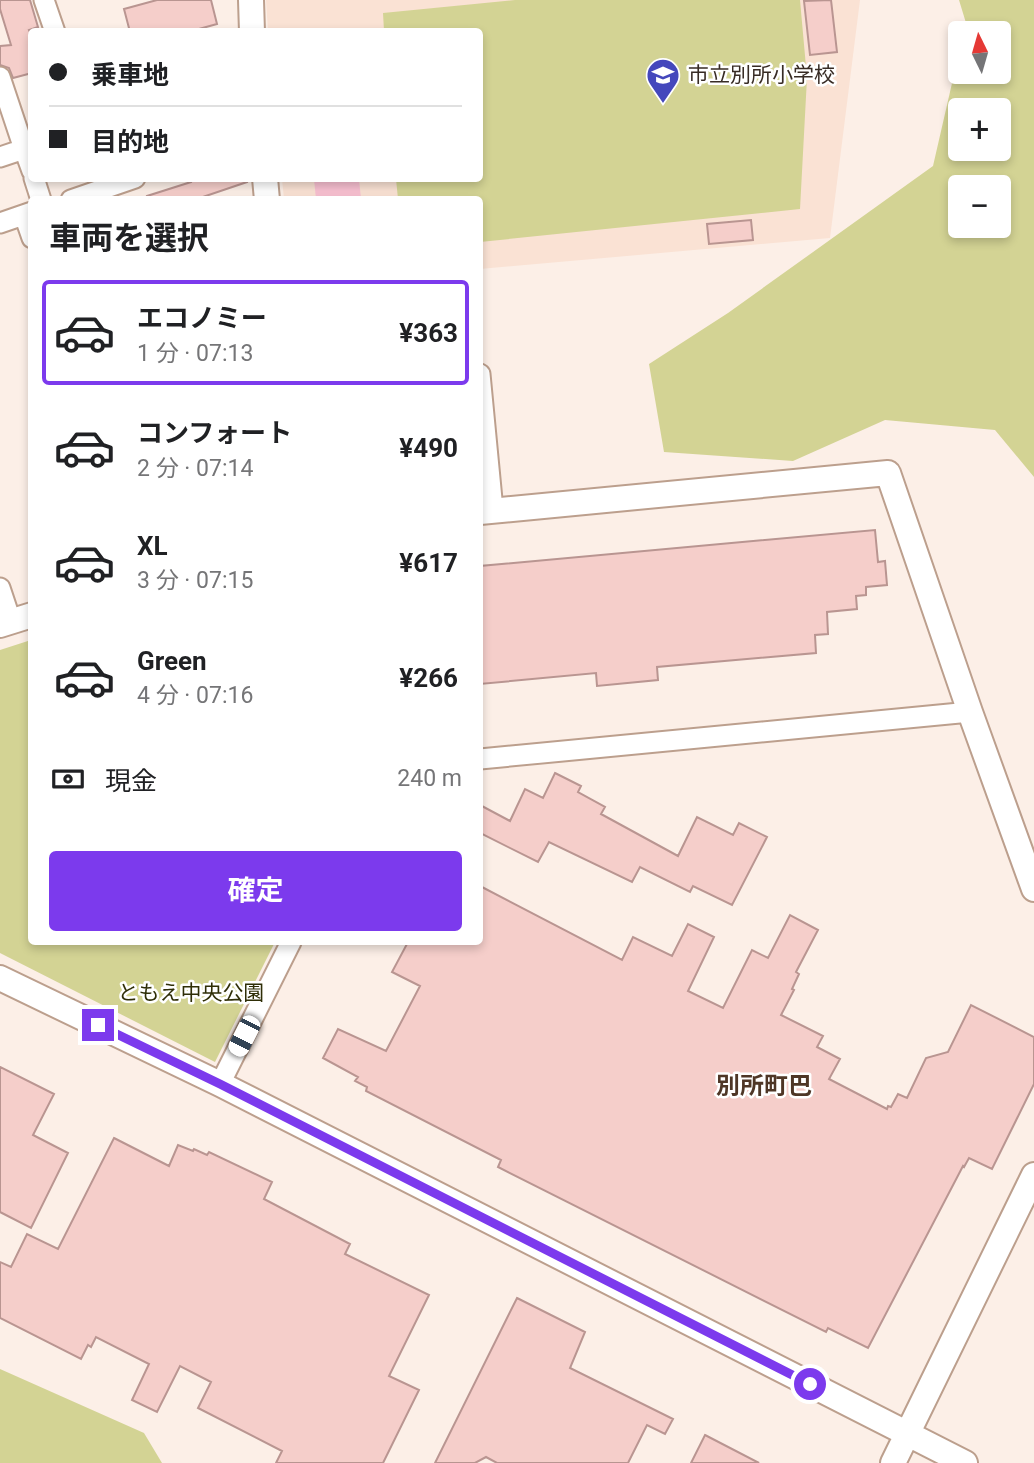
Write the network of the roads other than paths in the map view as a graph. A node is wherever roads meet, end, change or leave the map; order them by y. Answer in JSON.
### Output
{"nodes":[{"id":1,"x":44,"y":0,"type":"edge"},
{"id":2,"x":251,"y":0,"type":"edge"},
{"id":3,"x":54,"y":28,"type":"edge"},
{"id":4,"x":253,"y":28,"type":"edge"},
{"id":5,"x":0,"y":76,"type":"edge"},
{"id":6,"x":24,"y":149,"type":"junction"},
{"id":7,"x":0,"y":156,"type":"edge"},
{"id":8,"x":28,"y":160,"type":"edge"},
{"id":9,"x":106,"y":183,"type":"edge"},
{"id":10,"x":79,"y":196,"type":"edge"},
{"id":11,"x":28,"y":214,"type":"edge"},
{"id":12,"x":0,"y":223,"type":"edge"},
{"id":13,"x":483,"y":442,"type":"edge"},
{"id":14,"x":486,"y":511,"type":"edge"},
{"id":15,"x":0,"y":587,"type":"edge"},
{"id":16,"x":14,"y":620,"type":"edge"},
{"id":17,"x":970,"y":712,"type":"junction"},
{"id":18,"x":483,"y":759,"type":"edge"},
{"id":19,"x":1034,"y":889,"type":"edge"},
{"id":20,"x":290,"y":945,"type":"edge"},
{"id":21,"x":0,"y":978,"type":"edge"},
{"id":22,"x":220,"y":1084,"type":"junction"},
{"id":23,"x":1034,"y":1175,"type":"edge"},
{"id":24,"x":908,"y":1434,"type":"junction"},
{"id":25,"x":893,"y":1463,"type":"edge"},
{"id":26,"x":965,"y":1463,"type":"edge"}],
"edges":[{"from":1,"to":3,"type":"street"},
{"from":2,"to":4,"type":"street"},
{"from":5,"to":6,"type":"street"},
{"from":6,"to":7,"type":"street"},
{"from":6,"to":8,"type":"street"},
{"from":9,"to":10,"type":"street"},
{"from":11,"to":12,"type":"street"},
{"from":13,"to":14,"type":"street"},
{"from":14,"to":17,"type":"street"},
{"from":15,"to":16,"type":"street"},
{"from":17,"to":18,"type":"street"},
{"from":17,"to":19,"type":"street"},
{"from":20,"to":22,"type":"street"},
{"from":21,"to":22,"type":"street"},
{"from":22,"to":24,"type":"street"},
{"from":23,"to":24,"type":"street"},
{"from":24,"to":25,"type":"street"},
{"from":24,"to":26,"type":"street"}]}
